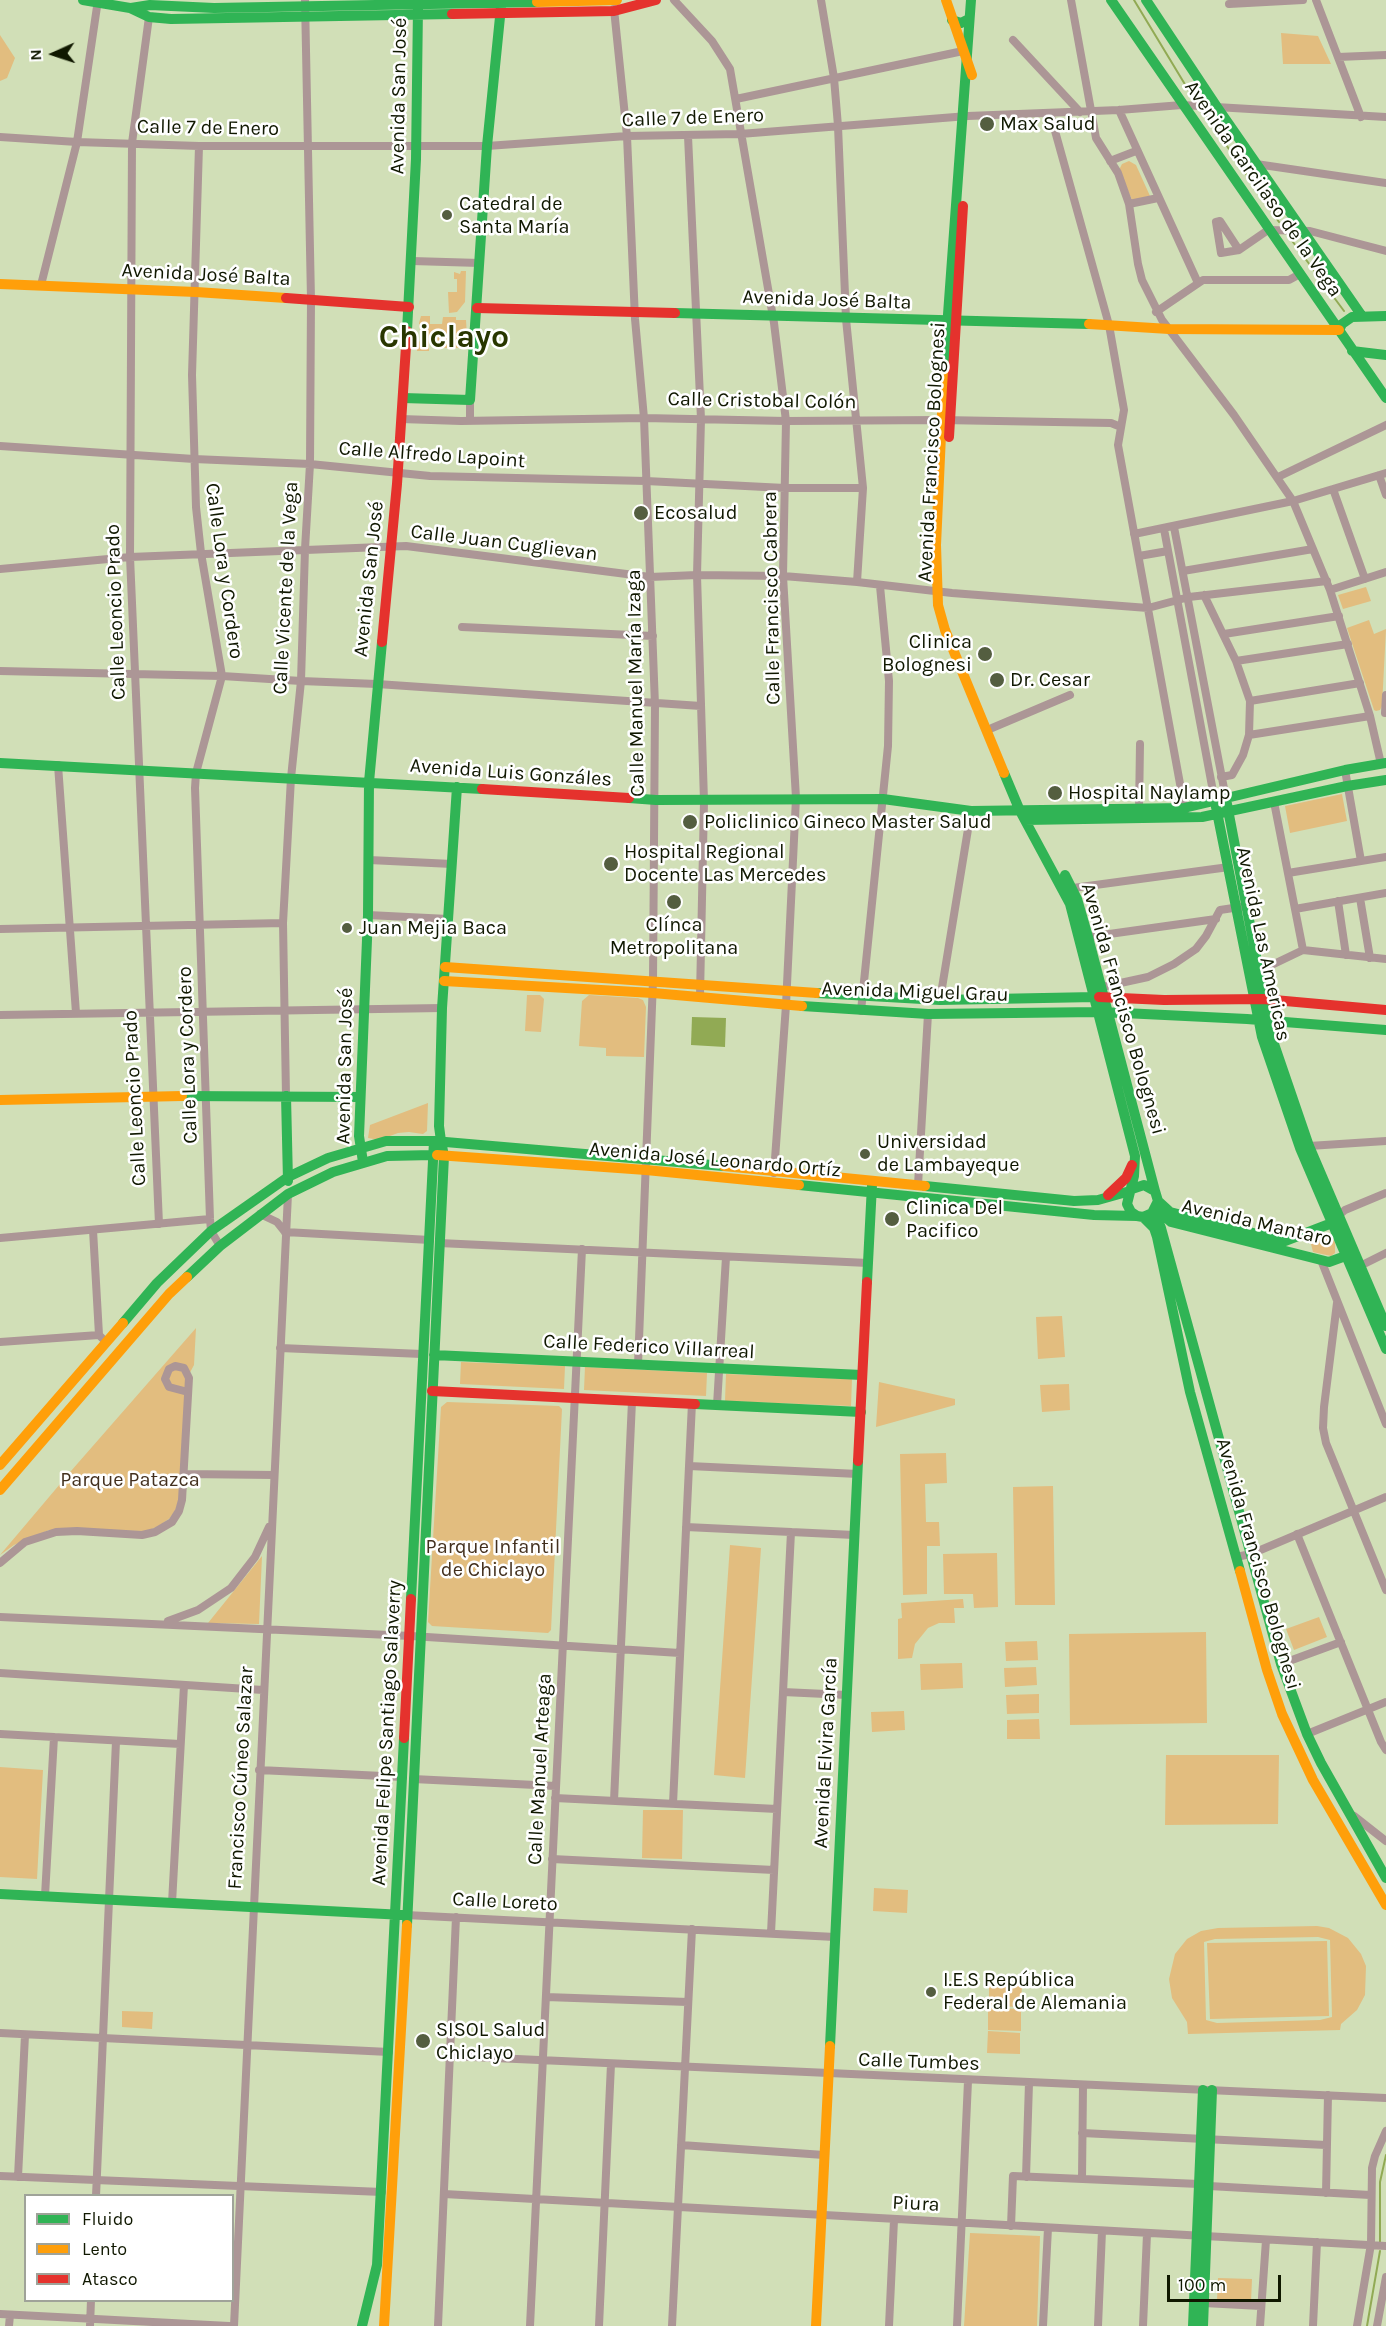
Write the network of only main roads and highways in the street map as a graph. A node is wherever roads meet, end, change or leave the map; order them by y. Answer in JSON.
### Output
{"nodes":[{"id":1,"x":83,"y":0,"type":"edge"},
{"id":2,"x":502,"y":0,"type":"edge"},
{"id":3,"x":656,"y":0,"type":"edge"},
{"id":4,"x":946,"y":0,"type":"edge"},
{"id":5,"x":970,"y":0,"type":"edge"},
{"id":6,"x":978,"y":0,"type":"edge"},
{"id":7,"x":1111,"y":0,"type":"edge"},
{"id":8,"x":1146,"y":0,"type":"edge"},
{"id":9,"x":98,"y":1,"type":"edge"},
{"id":10,"x":613,"y":2,"type":"edge"},
{"id":11,"x":418,"y":6,"type":"edge"},
{"id":12,"x":150,"y":7,"type":"edge"},
{"id":13,"x":305,"y":8,"type":"edge"},
{"id":14,"x":215,"y":9,"type":"edge"},
{"id":15,"x":501,"y":13,"type":"junction"},
{"id":16,"x":969,"y":19,"type":"junction"},
{"id":17,"x":952,"y":20,"type":"junction"},
{"id":18,"x":966,"y":62,"type":"junction"},
{"id":19,"x":972,"y":75,"type":"junction"},
{"id":20,"x":965,"y":117,"type":"junction"},
{"id":21,"x":0,"y":284,"type":"edge"},
{"id":22,"x":409,"y":308,"type":"junction"},
{"id":23,"x":477,"y":308,"type":"junction"},
{"id":24,"x":1362,"y":316,"type":"junction"},
{"id":25,"x":1386,"y":316,"type":"edge"},
{"id":26,"x":951,"y":322,"type":"junction"},
{"id":27,"x":1339,"y":330,"type":"junction"},
{"id":28,"x":1352,"y":351,"type":"junction"},
{"id":29,"x":1386,"y":355,"type":"edge"},
{"id":30,"x":403,"y":398,"type":"junction"},
{"id":31,"x":1386,"y":398,"type":"edge"},
{"id":32,"x":940,"y":592,"type":"junction"},
{"id":33,"x":0,"y":763,"type":"edge"},
{"id":34,"x":1384,"y":763,"type":"edge"},
{"id":35,"x":1386,"y":780,"type":"edge"},
{"id":36,"x":369,"y":782,"type":"junction"},
{"id":37,"x":457,"y":787,"type":"junction"},
{"id":38,"x":1220,"y":801,"type":"junction"},
{"id":39,"x":1185,"y":813,"type":"junction"},
{"id":40,"x":1223,"y":813,"type":"junction"},
{"id":41,"x":1027,"y":816,"type":"junction"},
{"id":42,"x":1240,"y":907,"type":"junction"},
{"id":43,"x":445,"y":967,"type":"junction"},
{"id":44,"x":444,"y":981,"type":"junction"},
{"id":45,"x":1100,"y":994,"type":"junction"},
{"id":46,"x":1259,"y":999,"type":"junction"},
{"id":47,"x":1386,"y":1010,"type":"edge"},
{"id":48,"x":1103,"y":1012,"type":"junction"},
{"id":49,"x":1263,"y":1020,"type":"junction"},
{"id":50,"x":1386,"y":1030,"type":"edge"},
{"id":51,"x":286,"y":1096,"type":"junction"},
{"id":52,"x":360,"y":1097,"type":"junction"},
{"id":53,"x":0,"y":1100,"type":"edge"},
{"id":54,"x":437,"y":1141,"type":"junction"},
{"id":55,"x":360,"y":1148,"type":"junction"},
{"id":56,"x":438,"y":1156,"type":"junction"},
{"id":57,"x":1135,"y":1156,"type":"junction"},
{"id":58,"x":363,"y":1162,"type":"junction"},
{"id":59,"x":733,"y":1173,"type":"junction"},
{"id":60,"x":288,"y":1177,"type":"junction"},
{"id":61,"x":872,"y":1187,"type":"junction"},
{"id":62,"x":1131,"y":1190,"type":"junction"},
{"id":63,"x":288,"y":1194,"type":"junction"},
{"id":64,"x":1098,"y":1200,"type":"junction"},
{"id":65,"x":1156,"y":1203,"type":"junction"},
{"id":66,"x":1140,"y":1216,"type":"junction"},
{"id":67,"x":1335,"y":1219,"type":"junction"},
{"id":68,"x":1188,"y":1226,"type":"junction"},
{"id":69,"x":1299,"y":1238,"type":"junction"},
{"id":70,"x":434,"y":1241,"type":"junction"},
{"id":71,"x":1167,"y":1246,"type":"junction"},
{"id":72,"x":1298,"y":1254,"type":"junction"},
{"id":73,"x":1350,"y":1254,"type":"junction"},
{"id":74,"x":1325,"y":1261,"type":"junction"},
{"id":75,"x":1356,"y":1279,"type":"junction"},
{"id":76,"x":1386,"y":1324,"type":"edge"},
{"id":77,"x":1386,"y":1349,"type":"edge"},
{"id":78,"x":434,"y":1355,"type":"junction"},
{"id":79,"x":862,"y":1375,"type":"junction"},
{"id":80,"x":432,"y":1391,"type":"junction"},
{"id":81,"x":861,"y":1412,"type":"junction"},
{"id":82,"x":0,"y":1466,"type":"edge"},
{"id":83,"x":11,"y":1477,"type":"junction"},
{"id":84,"x":0,"y":1490,"type":"edge"},
{"id":85,"x":416,"y":1636,"type":"junction"},
{"id":86,"x":1386,"y":1878,"type":"edge"},
{"id":87,"x":0,"y":1894,"type":"edge"},
{"id":88,"x":1386,"y":1905,"type":"edge"},
{"id":89,"x":401,"y":1915,"type":"junction"},
{"id":90,"x":1208,"y":2090,"type":"road end"},
{"id":91,"x":1202,"y":2237,"type":"junction"},
{"id":92,"x":362,"y":2326,"type":"edge"},
{"id":93,"x":384,"y":2326,"type":"edge"},
{"id":94,"x":816,"y":2326,"type":"edge"},
{"id":95,"x":1193,"y":2326,"type":"edge"},
{"id":96,"x":1203,"y":2326,"type":"edge"}],
"edges":[{"from":1,"to":9,"type":"main road"},
{"from":2,"to":10,"type":"main road"},
{"from":2,"to":11,"type":"main road"},
{"from":2,"to":15,"type":"main road"},
{"from":3,"to":10,"type":"main road"},
{"from":4,"to":17,"type":"main road"},
{"from":5,"to":16,"type":"main road","name":"Avenida Francisco Bolognesi"},
{"from":6,"to":19,"type":"main road","name":"Avenida Francisco Bolognesi"},
{"from":7,"to":27,"type":"main road","name":"Avenida Garcilaso de la Vega"},
{"from":8,"to":24,"type":"main road","name":"Avenida Garcilaso de la Vega"},
{"from":9,"to":12,"type":"main road"},
{"from":10,"to":15,"type":"main road"},
{"from":11,"to":13,"type":"main road"},
{"from":11,"to":15,"type":"main road"},
{"from":11,"to":22,"type":"main road","name":"Avenida San José"},
{"from":12,"to":14,"type":"main road"},
{"from":13,"to":14,"type":"main road"},
{"from":15,"to":23,"type":"main road"},
{"from":16,"to":17,"type":"main road"},
{"from":16,"to":18,"type":"main road","name":"Avenida Francisco Bolognesi"},
{"from":17,"to":18,"type":"main road"},
{"from":18,"to":19,"type":"main road"},
{"from":18,"to":20,"type":"main road","name":"Avenida Francisco Bolognesi"},
{"from":19,"to":20,"type":"main road","name":"Avenida Francisco Bolognesi"},
{"from":20,"to":26,"type":"main road","name":"Avenida Francisco Bolognesi"},
{"from":21,"to":22,"type":"main road","name":"Avenida José Balta"},
{"from":22,"to":30,"type":"main road","name":"Avenida San José"},
{"from":23,"to":26,"type":"main road","name":"Avenida José Balta"},
{"from":23,"to":30,"type":"main road"},
{"from":24,"to":25,"type":"main road"},
{"from":24,"to":27,"type":"main road"},
{"from":26,"to":27,"type":"main road","name":"Avenida José Balta"},
{"from":26,"to":32,"type":"main road","name":"Avenida Francisco Bolognesi"},
{"from":27,"to":28,"type":"main road","name":"Avenida Garcilaso de la Vega"},
{"from":28,"to":29,"type":"main road"},
{"from":28,"to":31,"type":"main road","name":"Avenida Garcilaso de la Vega"},
{"from":30,"to":36,"type":"main road","name":"Avenida San José"},
{"from":32,"to":41,"type":"main road","name":"Avenida Francisco Bolognesi"},
{"from":32,"to":41,"type":"main road","name":"Avenida Francisco Bolognesi"},
{"from":33,"to":36,"type":"main road","name":"Avenida Luis Gonzáles"},
{"from":34,"to":38,"type":"main road"},
{"from":35,"to":40,"type":"main road"},
{"from":36,"to":37,"type":"main road","name":"Avenida Luis Gonzáles"},
{"from":36,"to":52,"type":"main road","name":"Avenida San José"},
{"from":37,"to":41,"type":"main road","name":"Avenida Luis Gonzáles"},
{"from":37,"to":43,"type":"main road","name":"Avenida Felipe Santiago Salaverry"},
{"from":38,"to":39,"type":"main road"},
{"from":38,"to":40,"type":"main road","name":"Avenida Las Americas"},
{"from":39,"to":40,"type":"main road"},
{"from":39,"to":41,"type":"main road","name":"Avenida Luis Gonzáles"},
{"from":40,"to":42,"type":"main road","name":"Avenida Las Americas"},
{"from":40,"to":42,"type":"main road","name":"Avenida Las Americas"},
{"from":41,"to":45,"type":"main road","name":"Avenida Francisco Bolognesi"},
{"from":41,"to":45,"type":"main road","name":"Avenida Francisco Bolognesi"},
{"from":42,"to":46,"type":"main road","name":"Avenida Las Americas"},
{"from":43,"to":44,"type":"main road","name":"Avenida Felipe Santiago Salaverry"},
{"from":43,"to":45,"type":"main road","name":"Avenida Miguel Grau"},
{"from":44,"to":48,"type":"main road","name":"Avenida Miguel Grau"},
{"from":44,"to":54,"type":"main road","name":"Avenida Felipe Santiago Salaverry"},
{"from":45,"to":46,"type":"main road","name":"Avenida Miguel Grau"},
{"from":45,"to":48,"type":"main road","name":"Avenida Francisco Bolognesi"},
{"from":46,"to":47,"type":"main road","name":"Avenida Miguel Grau"},
{"from":46,"to":49,"type":"main road","name":"Avenida Las Americas"},
{"from":48,"to":49,"type":"main road","name":"Avenida Miguel Grau"},
{"from":48,"to":57,"type":"main road","name":"Avenida Francisco Bolognesi"},
{"from":48,"to":65,"type":"main road","name":"Avenida Francisco Bolognesi"},
{"from":49,"to":50,"type":"main road","name":"Avenida Miguel Grau"},
{"from":49,"to":67,"type":"main road","name":"Avenida Las Americas"},
{"from":49,"to":67,"type":"main road","name":"Avenida Las Americas"},
{"from":51,"to":52,"type":"main road"},
{"from":51,"to":53,"type":"main road"},
{"from":51,"to":60,"type":"main road","name":"Calle Vicente de la Vega"},
{"from":52,"to":55,"type":"main road","name":"Avenida San José"},
{"from":54,"to":55,"type":"main road","name":"Avenida José Leonardo Ortíz"},
{"from":54,"to":56,"type":"main road","name":"Avenida Felipe Santiago Salaverry"},
{"from":54,"to":59,"type":"main road","name":"Avenida José Leonardo Ortíz"},
{"from":55,"to":58,"type":"main road","name":"Avenida San José"},
{"from":55,"to":60,"type":"main road","name":"Avenida José Leonardo Ortíz"},
{"from":56,"to":58,"type":"main road","name":"Avenida José Leonardo Ortíz"},
{"from":56,"to":59,"type":"main road","name":"Avenida José Leonardo Ortíz"},
{"from":56,"to":70,"type":"main road","name":"Avenida Felipe Santiago Salaverry"},
{"from":57,"to":62,"type":"main road","name":"Avenida Francisco Bolognesi"},
{"from":57,"to":64,"type":"main road"},
{"from":58,"to":63,"type":"main road","name":"Avenida José Leonardo Ortíz"},
{"from":59,"to":61,"type":"main road","name":"Avenida José Leonardo Ortíz"},
{"from":60,"to":63,"type":"main road","name":"Francisco Cúneo Salazar"},
{"from":60,"to":82,"type":"main road","name":"Avenida José Leonardo Ortíz"},
{"from":61,"to":64,"type":"main road","name":"Avenida José Leonardo Ortíz"},
{"from":61,"to":66,"type":"main road","name":"Avenida José Leonardo Ortíz"},
{"from":61,"to":79,"type":"main road","name":"Avenida Elvira García"},
{"from":62,"to":64,"type":"main road","name":"Avenida José Leonardo Ortíz"},
{"from":62,"to":65,"type":"main road"},
{"from":62,"to":66,"type":"main road"},
{"from":63,"to":83,"type":"main road","name":"Avenida José Leonardo Ortíz"},
{"from":65,"to":66,"type":"main road"},
{"from":65,"to":68,"type":"main road","name":"Avenida Mantaro"},
{"from":65,"to":69,"type":"main road","name":"Avenida Mantaro"},
{"from":65,"to":71,"type":"main road","name":"Avenida Francisco Bolognesi"},
{"from":66,"to":88,"type":"main road","name":"Avenida Francisco Bolognesi"},
{"from":67,"to":69,"type":"main road","name":"Avenida Mantaro"},
{"from":67,"to":73,"type":"main road","name":"Avenida Las Americas"},
{"from":68,"to":71,"type":"main road"},
{"from":68,"to":72,"type":"main road","name":"Avenida Mantaro"},
{"from":69,"to":72,"type":"main road"},
{"from":70,"to":78,"type":"main road","name":"Avenida Felipe Santiago Salaverry"},
{"from":70,"to":85,"type":"main road","name":"Avenida Felipe Santiago Salaverry"},
{"from":71,"to":86,"type":"main road","name":"Avenida Francisco Bolognesi"},
{"from":72,"to":74,"type":"main road","name":"Avenida Mantaro"},
{"from":73,"to":74,"type":"main road","name":"Avenida Mantaro"},
{"from":73,"to":75,"type":"main road","name":"Avenida Las Americas"},
{"from":73,"to":76,"type":"main road","name":"Avenida Las Americas"},
{"from":74,"to":75,"type":"main road"},
{"from":75,"to":77,"type":"main road","name":"Avenida Las Americas"},
{"from":78,"to":79,"type":"main road","name":"Calle Federico Villarreal"},
{"from":78,"to":80,"type":"main road","name":"Avenida Felipe Santiago Salaverry"},
{"from":79,"to":81,"type":"main road","name":"Avenida Elvira García"},
{"from":80,"to":81,"type":"main road"},
{"from":80,"to":85,"type":"main road","name":"Avenida Felipe Santiago Salaverry"},
{"from":81,"to":94,"type":"main road","name":"Avenida Elvira García"},
{"from":82,"to":83,"type":"main road"},
{"from":83,"to":84,"type":"main road","name":"Avenida José Leonardo Ortíz"},
{"from":85,"to":89,"type":"main road","name":"Avenida Felipe Santiago Salaverry"},
{"from":87,"to":89,"type":"main road","name":"Calle Loreto"},
{"from":89,"to":92,"type":"main road","name":"Avenida Felipe Santiago Salaverry"},
{"from":89,"to":93,"type":"main road","name":"Avenida Felipe Santiago Salaverry"},
{"from":90,"to":91,"type":"main road"},
{"from":91,"to":95,"type":"main road"},
{"from":91,"to":96,"type":"main road"}]}
